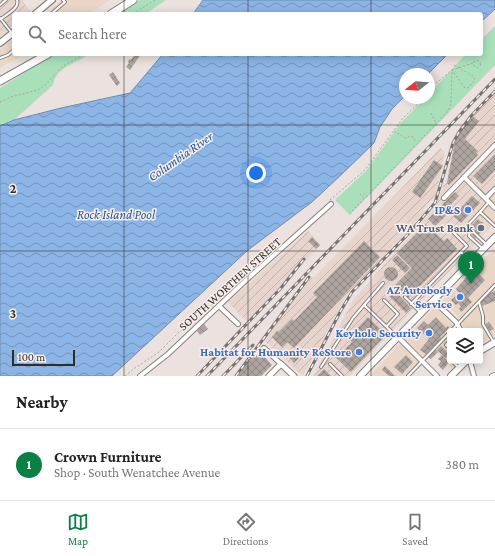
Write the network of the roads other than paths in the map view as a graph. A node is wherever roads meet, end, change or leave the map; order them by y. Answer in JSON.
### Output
{"nodes":[{"id":1,"x":6,"y":0,"type":"edge"},
{"id":2,"x":17,"y":0,"type":"edge"},
{"id":3,"x":52,"y":0,"type":"edge"},
{"id":4,"x":63,"y":0,"type":"edge"},
{"id":5,"x":133,"y":0,"type":"edge"},
{"id":6,"x":0,"y":5,"type":"edge"},
{"id":7,"x":38,"y":12,"type":"edge"},
{"id":8,"x":53,"y":12,"type":"edge"},
{"id":9,"x":114,"y":12,"type":"edge"},
{"id":10,"x":0,"y":19,"type":"edge"},
{"id":11,"x":12,"y":31,"type":"edge"},
{"id":12,"x":12,"y":33,"type":"edge"},
{"id":13,"x":0,"y":43,"type":"edge"},
{"id":14,"x":12,"y":52,"type":"edge"},
{"id":15,"x":44,"y":56,"type":"edge"},
{"id":16,"x":0,"y":58,"type":"edge"},
{"id":17,"x":0,"y":81,"type":"edge"},
{"id":18,"x":495,"y":145,"type":"edge"},
{"id":19,"x":464,"y":177,"type":"junction"},
{"id":20,"x":495,"y":189,"type":"edge"},
{"id":21,"x":444,"y":198,"type":"dead end"},
{"id":22,"x":487,"y":200,"type":"junction"},
{"id":23,"x":330,"y":202,"type":"road end"},
{"id":24,"x":495,"y":208,"type":"edge"},
{"id":25,"x":480,"y":212,"type":"junction"},
{"id":26,"x":495,"y":226,"type":"edge"},
{"id":27,"x":470,"y":229,"type":"junction"},
{"id":28,"x":453,"y":232,"type":"dead end"},
{"id":29,"x":495,"y":237,"type":"edge"},
{"id":30,"x":485,"y":247,"type":"junction"},
{"id":31,"x":461,"y":252,"type":"junction"},
{"id":32,"x":471,"y":262,"type":"junction"},
{"id":33,"x":383,"y":283,"type":"dead end"},
{"id":34,"x":495,"y":285,"type":"edge"},
{"id":35,"x":405,"y":298,"type":"dead end"},
{"id":36,"x":384,"y":300,"type":"dead end"},
{"id":37,"x":434,"y":301,"type":"junction"},
{"id":38,"x":479,"y":302,"type":"junction"},
{"id":39,"x":364,"y":304,"type":"junction"},
{"id":40,"x":411,"y":304,"type":"junction"},
{"id":41,"x":219,"y":306,"type":"junction"},
{"id":42,"x":421,"y":313,"type":"junction"},
{"id":43,"x":238,"y":324,"type":"dead end"},
{"id":44,"x":458,"y":324,"type":"junction"},
{"id":45,"x":387,"y":326,"type":"junction"},
{"id":46,"x":453,"y":328,"type":"edge"},
{"id":47,"x":460,"y":328,"type":"edge"},
{"id":48,"x":447,"y":334,"type":"edge"},
{"id":49,"x":398,"y":337,"type":"junction"},
{"id":50,"x":494,"y":342,"type":"edge"},
{"id":51,"x":264,"y":348,"type":"dead end"},
{"id":52,"x":483,"y":349,"type":"edge"},
{"id":53,"x":422,"y":361,"type":"junction"},
{"id":54,"x":281,"y":364,"type":"junction"},
{"id":55,"x":330,"y":364,"type":"dead end"},
{"id":56,"x":455,"y":364,"type":"edge"},
{"id":57,"x":463,"y":364,"type":"edge"},
{"id":58,"x":471,"y":364,"type":"edge"},
{"id":59,"x":321,"y":367,"type":"dead end"},
{"id":60,"x":459,"y":368,"type":"junction"},
{"id":61,"x":495,"y":375,"type":"edge"},
{"id":62,"x":140,"y":376,"type":"edge"},
{"id":63,"x":269,"y":376,"type":"edge"},
{"id":64,"x":294,"y":376,"type":"edge"},
{"id":65,"x":342,"y":376,"type":"edge"},
{"id":66,"x":360,"y":376,"type":"edge"},
{"id":67,"x":408,"y":376,"type":"edge"},
{"id":68,"x":437,"y":376,"type":"edge"},
{"id":69,"x":451,"y":376,"type":"edge"},
{"id":70,"x":474,"y":376,"type":"edge"},
{"id":71,"x":492,"y":376,"type":"edge"}],
"edges":[{"from":1,"to":6,"type":"lane"},
{"from":2,"to":10,"type":"lane"},
{"from":3,"to":7,"type":"main road"},
{"from":4,"to":8,"type":"lane"},
{"from":5,"to":9,"type":"highway"},
{"from":10,"to":11,"type":"lane"},
{"from":12,"to":13,"type":"main road"},
{"from":14,"to":16,"type":"lane"},
{"from":15,"to":17,"type":"highway"},
{"from":18,"to":19,"type":"street"},
{"from":19,"to":21,"type":"street"},
{"from":19,"to":22,"type":"street"},
{"from":20,"to":22,"type":"street"},
{"from":22,"to":24,"type":"street"},
{"from":22,"to":25,"type":"lane"},
{"from":23,"to":41,"type":"street","name":"SOUTH WORTHEN STREET"},
{"from":25,"to":26,"type":"lane"},
{"from":25,"to":27,"type":"lane"},
{"from":27,"to":30,"type":"lane"},
{"from":27,"to":30,"type":"lane"},
{"from":28,"to":31,"type":"lane"},
{"from":29,"to":30,"type":"main road"},
{"from":30,"to":32,"type":"main road"},
{"from":31,"to":32,"type":"lane"},
{"from":31,"to":40,"type":"lane"},
{"from":32,"to":37,"type":"main road"},
{"from":33,"to":39,"type":"lane"},
{"from":34,"to":38,"type":"lane"},
{"from":35,"to":40,"type":"lane"},
{"from":36,"to":45,"type":"lane"},
{"from":37,"to":42,"type":"main road"},
{"from":37,"to":44,"type":"street"},
{"from":38,"to":44,"type":"lane"},
{"from":38,"to":50,"type":"lane"},
{"from":39,"to":45,"type":"lane"},
{"from":39,"to":59,"type":"lane"},
{"from":40,"to":42,"type":"lane"},
{"from":41,"to":43,"type":"street"},
{"from":41,"to":62,"type":"street","name":"SOUTH WORTHEN STREET"},
{"from":42,"to":49,"type":"main road"},
{"from":44,"to":46,"type":"lane"},
{"from":44,"to":47,"type":"street"},
{"from":45,"to":49,"type":"lane"},
{"from":48,"to":53,"type":"lane"},
{"from":49,"to":53,"type":"street"},
{"from":49,"to":66,"type":"main road"},
{"from":50,"to":52,"type":"main road"},
{"from":51,"to":54,"type":"street"},
{"from":53,"to":67,"type":"lane"},
{"from":53,"to":68,"type":"street"},
{"from":54,"to":63,"type":"street"},
{"from":54,"to":64,"type":"street"},
{"from":55,"to":65,"type":"lane"},
{"from":56,"to":60,"type":"lane"},
{"from":57,"to":60,"type":"main road"},
{"from":58,"to":70,"type":"street"},
{"from":60,"to":69,"type":"main road"},
{"from":61,"to":71,"type":"street"}]}
